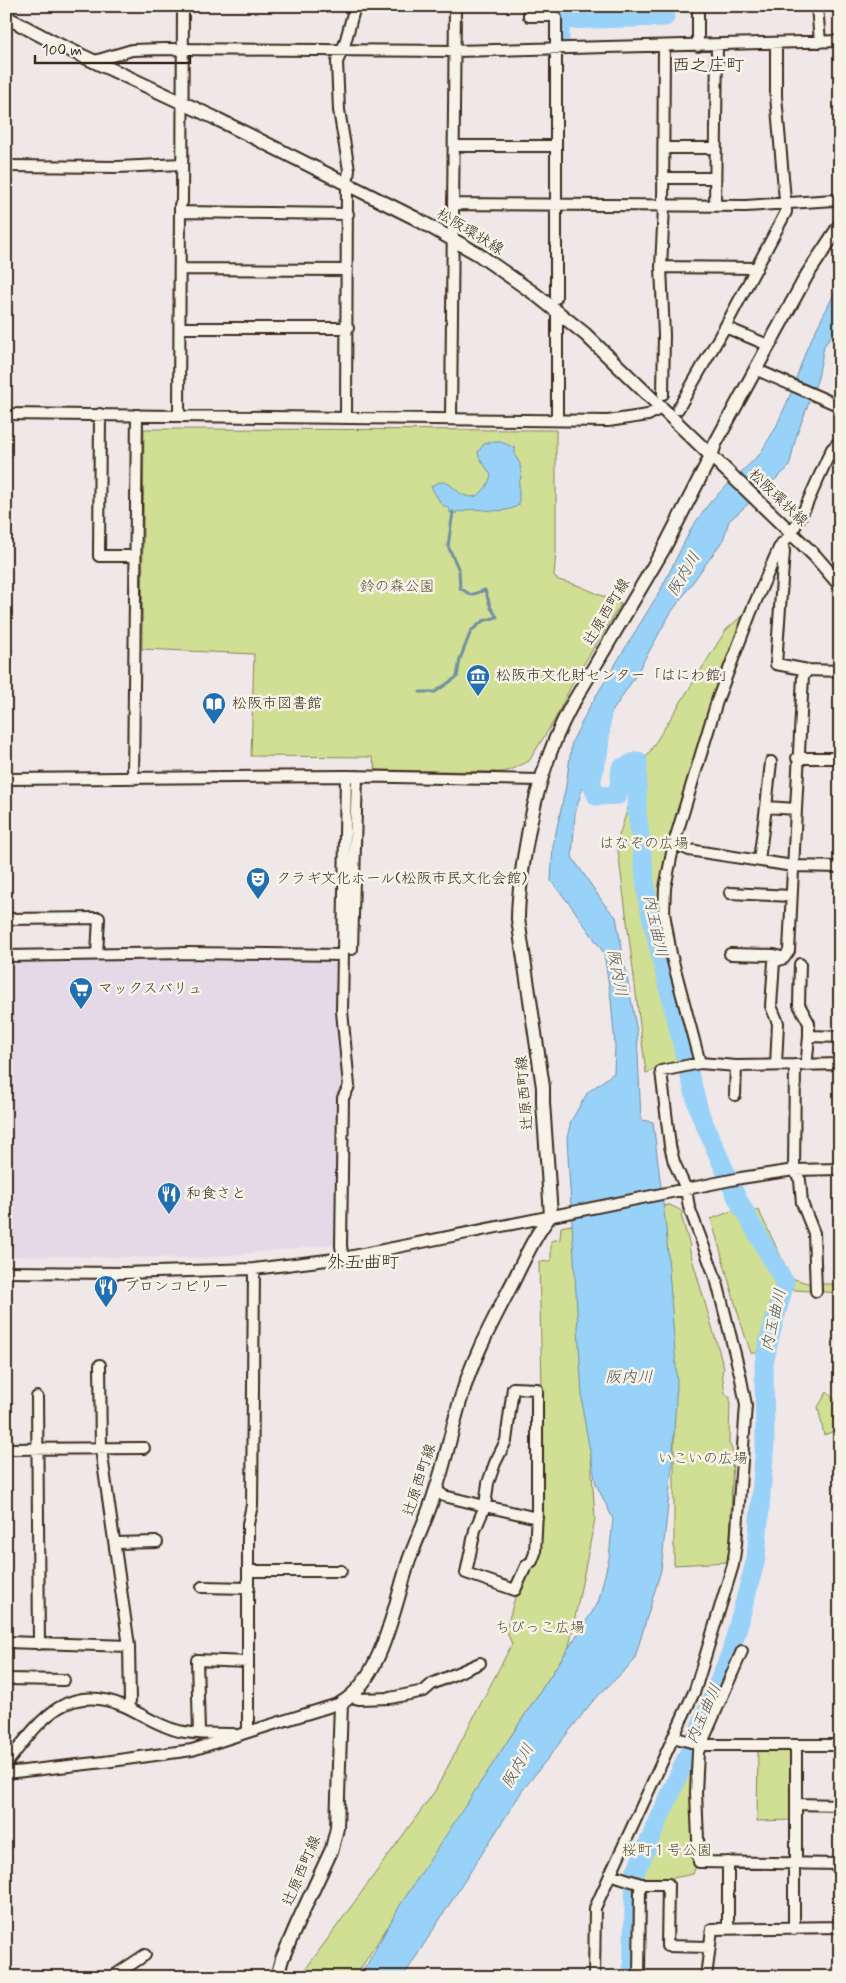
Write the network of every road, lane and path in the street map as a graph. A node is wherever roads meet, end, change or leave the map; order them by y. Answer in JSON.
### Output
{"nodes":[{"id":1,"x":183,"y":6,"type":"edge"},
{"id":2,"x":355,"y":6,"type":"edge"},
{"id":3,"x":454,"y":6,"type":"edge"},
{"id":4,"x":529,"y":6,"type":"edge"},
{"id":5,"x":698,"y":6,"type":"edge"},
{"id":6,"x":817,"y":6,"type":"edge"},
{"id":7,"x":6,"y":17,"type":"edge"},
{"id":8,"x":820,"y":42,"type":"junction"},
{"id":9,"x":840,"y":42,"type":"edge"},
{"id":10,"x":776,"y":44,"type":"junction"},
{"id":11,"x":717,"y":45,"type":"junction"},
{"id":12,"x":664,"y":46,"type":"junction"},
{"id":13,"x":698,"y":46,"type":"junction"},
{"id":14,"x":556,"y":49,"type":"junction"},
{"id":15,"x":184,"y":50,"type":"junction"},
{"id":16,"x":341,"y":51,"type":"junction"},
{"id":17,"x":455,"y":51,"type":"junction"},
{"id":18,"x":95,"y":61,"type":"junction"},
{"id":19,"x":184,"y":105,"type":"junction"},
{"id":20,"x":454,"y":146,"type":"junction"},
{"id":21,"x":556,"y":146,"type":"junction"},
{"id":22,"x":664,"y":148,"type":"junction"},
{"id":23,"x":716,"y":148,"type":"junction"},
{"id":24,"x":182,"y":164,"type":"junction"},
{"id":25,"x":6,"y":166,"type":"edge"},
{"id":26,"x":663,"y":178,"type":"junction"},
{"id":27,"x":715,"y":178,"type":"junction"},
{"id":28,"x":347,"y":184,"type":"junction"},
{"id":29,"x":840,"y":202,"type":"edge"},
{"id":30,"x":787,"y":203,"type":"junction"},
{"id":31,"x":453,"y":204,"type":"junction"},
{"id":32,"x":557,"y":206,"type":"junction"},
{"id":33,"x":716,"y":206,"type":"junction"},
{"id":34,"x":664,"y":207,"type":"junction"},
{"id":35,"x":180,"y":212,"type":"junction"},
{"id":36,"x":348,"y":214,"type":"junction"},
{"id":37,"x":840,"y":225,"type":"edge"},
{"id":38,"x":452,"y":238,"type":"junction"},
{"id":39,"x":661,"y":267,"type":"junction"},
{"id":40,"x":757,"y":268,"type":"junction"},
{"id":41,"x":180,"y":269,"type":"junction"},
{"id":42,"x":347,"y":270,"type":"junction"},
{"id":43,"x":556,"y":298,"type":"dead end"},
{"id":44,"x":556,"y":311,"type":"junction"},
{"id":45,"x":725,"y":326,"type":"junction"},
{"id":46,"x":180,"y":328,"type":"junction"},
{"id":47,"x":348,"y":328,"type":"junction"},
{"id":48,"x":768,"y":345,"type":"junction"},
{"id":49,"x":759,"y":371,"type":"junction"},
{"id":50,"x":663,"y":394,"type":"dead end"},
{"id":51,"x":840,"y":406,"type":"edge"},
{"id":52,"x":661,"y":408,"type":"junction"},
{"id":53,"x":678,"y":408,"type":"dead end"},
{"id":54,"x":6,"y":414,"type":"edge"},
{"id":55,"x":100,"y":414,"type":"junction"},
{"id":56,"x":137,"y":415,"type":"junction"},
{"id":57,"x":179,"y":416,"type":"junction"},
{"id":58,"x":346,"y":418,"type":"junction"},
{"id":59,"x":451,"y":419,"type":"junction"},
{"id":60,"x":557,"y":420,"type":"junction"},
{"id":61,"x":840,"y":441,"type":"edge"},
{"id":62,"x":715,"y":459,"type":"junction"},
{"id":63,"x":787,"y":530,"type":"junction"},
{"id":64,"x":782,"y":543,"type":"junction"},
{"id":65,"x":135,"y":556,"type":"junction"},
{"id":66,"x":840,"y":585,"type":"edge"},
{"id":67,"x":808,"y":670,"type":"junction"},
{"id":68,"x":840,"y":671,"type":"edge"},
{"id":69,"x":797,"y":758,"type":"junction"},
{"id":70,"x":840,"y":758,"type":"edge"},
{"id":71,"x":770,"y":762,"type":"dead end"},
{"id":72,"x":346,"y":776,"type":"junction"},
{"id":73,"x":357,"y":776,"type":"junction"},
{"id":74,"x":6,"y":779,"type":"edge"},
{"id":75,"x":134,"y":779,"type":"junction"},
{"id":76,"x":540,"y":780,"type":"junction"},
{"id":77,"x":766,"y":807,"type":"junction"},
{"id":78,"x":796,"y":809,"type":"junction"},
{"id":79,"x":674,"y":843,"type":"junction"},
{"id":80,"x":759,"y":860,"type":"junction"},
{"id":81,"x":793,"y":866,"type":"junction"},
{"id":82,"x":840,"y":867,"type":"edge"},
{"id":83,"x":730,"y":893,"type":"dead end"},
{"id":84,"x":791,"y":896,"type":"junction"},
{"id":85,"x":6,"y":919,"type":"edge"},
{"id":86,"x":352,"y":949,"type":"dead end"},
{"id":87,"x":97,"y":954,"type":"junction"},
{"id":88,"x":730,"y":954,"type":"dead end"},
{"id":89,"x":343,"y":955,"type":"junction"},
{"id":90,"x":6,"y":956,"type":"edge"},
{"id":91,"x":784,"y":958,"type":"junction"},
{"id":92,"x":800,"y":964,"type":"dead end"},
{"id":93,"x":809,"y":1036,"type":"junction"},
{"id":94,"x":840,"y":1037,"type":"edge"},
{"id":95,"x":807,"y":1058,"type":"dead end"},
{"id":96,"x":696,"y":1063,"type":"junction"},
{"id":97,"x":840,"y":1064,"type":"edge"},
{"id":98,"x":776,"y":1065,"type":"junction"},
{"id":99,"x":736,"y":1066,"type":"junction"},
{"id":100,"x":795,"y":1066,"type":"junction"},
{"id":101,"x":735,"y":1095,"type":"dead end"},
{"id":102,"x":840,"y":1169,"type":"edge"},
{"id":103,"x":794,"y":1170,"type":"junction"},
{"id":104,"x":686,"y":1189,"type":"junction"},
{"id":105,"x":551,"y":1215,"type":"junction"},
{"id":106,"x":343,"y":1258,"type":"junction"},
{"id":107,"x":254,"y":1269,"type":"junction"},
{"id":108,"x":6,"y":1272,"type":"edge"},
{"id":109,"x":816,"y":1291,"type":"dead end"},
{"id":110,"x":100,"y":1366,"type":"dead end"},
{"id":111,"x":37,"y":1396,"type":"dead end"},
{"id":112,"x":144,"y":1448,"type":"dead end"},
{"id":113,"x":8,"y":1449,"type":"edge"},
{"id":114,"x":101,"y":1449,"type":"junction"},
{"id":115,"x":39,"y":1450,"type":"junction"},
{"id":116,"x":436,"y":1490,"type":"junction"},
{"id":117,"x":484,"y":1506,"type":"junction"},
{"id":118,"x":536,"y":1518,"type":"junction"},
{"id":119,"x":157,"y":1542,"type":"dead end"},
{"id":120,"x":115,"y":1543,"type":"junction"},
{"id":121,"x":248,"y":1571,"type":"junction"},
{"id":122,"x":341,"y":1571,"type":"dead end"},
{"id":123,"x":202,"y":1588,"type":"dead end"},
{"id":124,"x":248,"y":1588,"type":"junction"},
{"id":125,"x":9,"y":1643,"type":"edge"},
{"id":126,"x":39,"y":1644,"type":"junction"},
{"id":127,"x":129,"y":1646,"type":"junction"},
{"id":128,"x":742,"y":1651,"type":"dead end"},
{"id":129,"x":248,"y":1662,"type":"junction"},
{"id":130,"x":480,"y":1663,"type":"dead end"},
{"id":131,"x":9,"y":1679,"type":"edge"},
{"id":132,"x":64,"y":1680,"type":"dead end"},
{"id":133,"x":352,"y":1697,"type":"junction"},
{"id":134,"x":130,"y":1701,"type":"dead end"},
{"id":135,"x":341,"y":1703,"type":"junction"},
{"id":136,"x":199,"y":1732,"type":"junction"},
{"id":137,"x":243,"y":1733,"type":"junction"},
{"id":138,"x":673,"y":1737,"type":"junction"},
{"id":139,"x":701,"y":1745,"type":"junction"},
{"id":140,"x":796,"y":1745,"type":"junction"},
{"id":141,"x":840,"y":1745,"type":"edge"},
{"id":142,"x":6,"y":1764,"type":"edge"},
{"id":143,"x":6,"y":1773,"type":"edge"},
{"id":144,"x":796,"y":1804,"type":"junction"},
{"id":145,"x":840,"y":1805,"type":"edge"},
{"id":146,"x":728,"y":1862,"type":"junction"},
{"id":147,"x":795,"y":1864,"type":"junction"},
{"id":148,"x":839,"y":1864,"type":"edge"},
{"id":149,"x":610,"y":1874,"type":"junction"},
{"id":150,"x":641,"y":1884,"type":"junction"},
{"id":151,"x":840,"y":1927,"type":"edge"},
{"id":152,"x":728,"y":1929,"type":"junction"},
{"id":153,"x":794,"y":1929,"type":"junction"},
{"id":154,"x":709,"y":1947,"type":"junction"},
{"id":155,"x":145,"y":1955,"type":"dead end"},
{"id":156,"x":112,"y":1977,"type":"edge"},
{"id":157,"x":277,"y":1977,"type":"edge"},
{"id":158,"x":594,"y":1977,"type":"edge"},
{"id":159,"x":639,"y":1977,"type":"edge"},
{"id":160,"x":706,"y":1977,"type":"edge"}],
"edges":[{"from":1,"to":15,"type":"street"},
{"from":2,"to":16,"type":"street"},
{"from":3,"to":17,"type":"street"},
{"from":4,"to":14,"type":"street"},
{"from":5,"to":13,"type":"street"},
{"from":6,"to":8,"type":"street"},
{"from":7,"to":18,"type":"main road","name":"松阪環状線"},
{"from":8,"to":9,"type":"street"},
{"from":8,"to":10,"type":"street"},
{"from":10,"to":11,"type":"street"},
{"from":10,"to":30,"type":"street"},
{"from":11,"to":13,"type":"street"},
{"from":11,"to":23,"type":"street"},
{"from":12,"to":13,"type":"street"},
{"from":12,"to":14,"type":"street"},
{"from":12,"to":22,"type":"street"},
{"from":14,"to":17,"type":"street"},
{"from":14,"to":21,"type":"street"},
{"from":15,"to":16,"type":"street"},
{"from":15,"to":18,"type":"street"},
{"from":15,"to":19,"type":"street"},
{"from":16,"to":17,"type":"street"},
{"from":16,"to":28,"type":"street"},
{"from":17,"to":20,"type":"street"},
{"from":18,"to":19,"type":"main road","name":"松阪環状線"},
{"from":19,"to":24,"type":"street"},
{"from":19,"to":28,"type":"main road","name":"松阪環状線"},
{"from":20,"to":21,"type":"street"},
{"from":20,"to":31,"type":"street"},
{"from":21,"to":32,"type":"street"},
{"from":22,"to":23,"type":"street"},
{"from":22,"to":26,"type":"street"},
{"from":23,"to":27,"type":"street"},
{"from":24,"to":25,"type":"street"},
{"from":24,"to":35,"type":"street"},
{"from":26,"to":27,"type":"street"},
{"from":26,"to":34,"type":"street"},
{"from":27,"to":33,"type":"street"},
{"from":28,"to":36,"type":"street"},
{"from":28,"to":38,"type":"main road","name":"松阪環状線"},
{"from":29,"to":30,"type":"street"},
{"from":30,"to":33,"type":"street"},
{"from":30,"to":40,"type":"street"},
{"from":31,"to":32,"type":"street"},
{"from":31,"to":38,"type":"street"},
{"from":32,"to":34,"type":"street"},
{"from":32,"to":43,"type":"street"},
{"from":33,"to":34,"type":"street"},
{"from":34,"to":39,"type":"street"},
{"from":35,"to":36,"type":"street"},
{"from":35,"to":41,"type":"street"},
{"from":36,"to":42,"type":"street"},
{"from":37,"to":48,"type":"main road","name":"辻原西町線"},
{"from":38,"to":44,"type":"main road","name":"松阪環状線"},
{"from":38,"to":59,"type":"street"},
{"from":39,"to":40,"type":"street"},
{"from":39,"to":50,"type":"street"},
{"from":40,"to":45,"type":"street"},
{"from":41,"to":42,"type":"street"},
{"from":41,"to":46,"type":"street"},
{"from":42,"to":47,"type":"street"},
{"from":44,"to":52,"type":"main road","name":"松阪環状線"},
{"from":44,"to":60,"type":"street"},
{"from":45,"to":48,"type":"street"},
{"from":45,"to":53,"type":"street"},
{"from":46,"to":47,"type":"street"},
{"from":46,"to":57,"type":"street"},
{"from":47,"to":58,"type":"street"},
{"from":48,"to":49,"type":"main road","name":"辻原西町線"},
{"from":49,"to":51,"type":"street"},
{"from":49,"to":62,"type":"main road","name":"辻原西町線"},
{"from":52,"to":60,"type":"street"},
{"from":52,"to":62,"type":"main road","name":"松阪環状線"},
{"from":54,"to":55,"type":"street"},
{"from":55,"to":56,"type":"street"},
{"from":55,"to":65,"type":"street"},
{"from":56,"to":57,"type":"street"},
{"from":56,"to":65,"type":"street"},
{"from":57,"to":58,"type":"street"},
{"from":58,"to":59,"type":"street"},
{"from":59,"to":60,"type":"street"},
{"from":61,"to":63,"type":"street"},
{"from":62,"to":63,"type":"main road","name":"松阪環状線"},
{"from":62,"to":76,"type":"main road","name":"辻原西町線"},
{"from":63,"to":64,"type":"street"},
{"from":63,"to":66,"type":"main road","name":"松阪環状線"},
{"from":64,"to":67,"type":"street"},
{"from":64,"to":79,"type":"street"},
{"from":65,"to":75,"type":"street"},
{"from":67,"to":68,"type":"street"},
{"from":67,"to":69,"type":"street"},
{"from":69,"to":70,"type":"street"},
{"from":69,"to":78,"type":"street"},
{"from":71,"to":77,"type":"street"},
{"from":72,"to":73,"type":"street"},
{"from":72,"to":75,"type":"street"},
{"from":72,"to":89,"type":"street"},
{"from":73,"to":76,"type":"street"},
{"from":73,"to":86,"type":"street"},
{"from":74,"to":75,"type":"street"},
{"from":76,"to":105,"type":"main road","name":"辻原西町線"},
{"from":77,"to":78,"type":"street"},
{"from":77,"to":80,"type":"street"},
{"from":78,"to":81,"type":"street"},
{"from":79,"to":80,"type":"street"},
{"from":79,"to":96,"type":"street"},
{"from":80,"to":81,"type":"street"},
{"from":81,"to":82,"type":"street"},
{"from":81,"to":84,"type":"street"},
{"from":83,"to":84,"type":"street"},
{"from":84,"to":91,"type":"street"},
{"from":85,"to":87,"type":"street"},
{"from":87,"to":89,"type":"street"},
{"from":87,"to":90,"type":"street"},
{"from":88,"to":91,"type":"street"},
{"from":89,"to":106,"type":"street"},
{"from":91,"to":98,"type":"street"},
{"from":92,"to":93,"type":"street"},
{"from":93,"to":94,"type":"street"},
{"from":93,"to":95,"type":"street"},
{"from":96,"to":99,"type":"street"},
{"from":96,"to":104,"type":"street"},
{"from":97,"to":100,"type":"street"},
{"from":98,"to":99,"type":"street"},
{"from":98,"to":100,"type":"street"},
{"from":99,"to":101,"type":"street"},
{"from":100,"to":103,"type":"street"},
{"from":102,"to":103,"type":"street"},
{"from":103,"to":104,"type":"street"},
{"from":103,"to":109,"type":"street"},
{"from":104,"to":105,"type":"street"},
{"from":104,"to":138,"type":"street"},
{"from":105,"to":106,"type":"street"},
{"from":105,"to":116,"type":"main road","name":"辻原西町線"},
{"from":106,"to":107,"type":"street"},
{"from":107,"to":108,"type":"street"},
{"from":107,"to":121,"type":"street"},
{"from":110,"to":114,"type":"street"},
{"from":111,"to":115,"type":"street"},
{"from":112,"to":114,"type":"street"},
{"from":113,"to":115,"type":"street"},
{"from":114,"to":115,"type":"street"},
{"from":114,"to":120,"type":"street"},
{"from":115,"to":126,"type":"street"},
{"from":116,"to":117,"type":"street"},
{"from":116,"to":133,"type":"main road","name":"辻原西町線"},
{"from":117,"to":118,"type":"street"},
{"from":117,"to":118,"type":"street"},
{"from":117,"to":118,"type":"street"},
{"from":119,"to":120,"type":"street"},
{"from":120,"to":127,"type":"street"},
{"from":121,"to":122,"type":"street"},
{"from":121,"to":124,"type":"street"},
{"from":123,"to":124,"type":"street"},
{"from":124,"to":129,"type":"street"},
{"from":125,"to":126,"type":"street"},
{"from":126,"to":127,"type":"street"},
{"from":127,"to":134,"type":"street"},
{"from":128,"to":139,"type":"street"},
{"from":129,"to":136,"type":"street"},
{"from":129,"to":137,"type":"street"},
{"from":130,"to":133,"type":"street"},
{"from":131,"to":132,"type":"street"},
{"from":133,"to":135,"type":"main road","name":"辻原西町線"},
{"from":135,"to":137,"type":"street"},
{"from":135,"to":157,"type":"main road","name":"辻原西町線"},
{"from":136,"to":137,"type":"street"},
{"from":136,"to":142,"type":"street"},
{"from":137,"to":143,"type":"street"},
{"from":138,"to":139,"type":"street"},
{"from":138,"to":149,"type":"street"},
{"from":139,"to":140,"type":"street"},
{"from":139,"to":146,"type":"street"},
{"from":140,"to":141,"type":"street"},
{"from":140,"to":144,"type":"street"},
{"from":144,"to":145,"type":"street"},
{"from":144,"to":147,"type":"street"},
{"from":146,"to":147,"type":"street"},
{"from":146,"to":152,"type":"street"},
{"from":147,"to":148,"type":"street"},
{"from":147,"to":153,"type":"street"},
{"from":148,"to":151,"type":"street"},
{"from":149,"to":150,"type":"street"},
{"from":149,"to":158,"type":"street"},
{"from":150,"to":154,"type":"street"},
{"from":150,"to":159,"type":"street"},
{"from":151,"to":153,"type":"street"},
{"from":152,"to":153,"type":"street"},
{"from":152,"to":154,"type":"street"},
{"from":154,"to":160,"type":"street"},
{"from":155,"to":156,"type":"street"}]}
